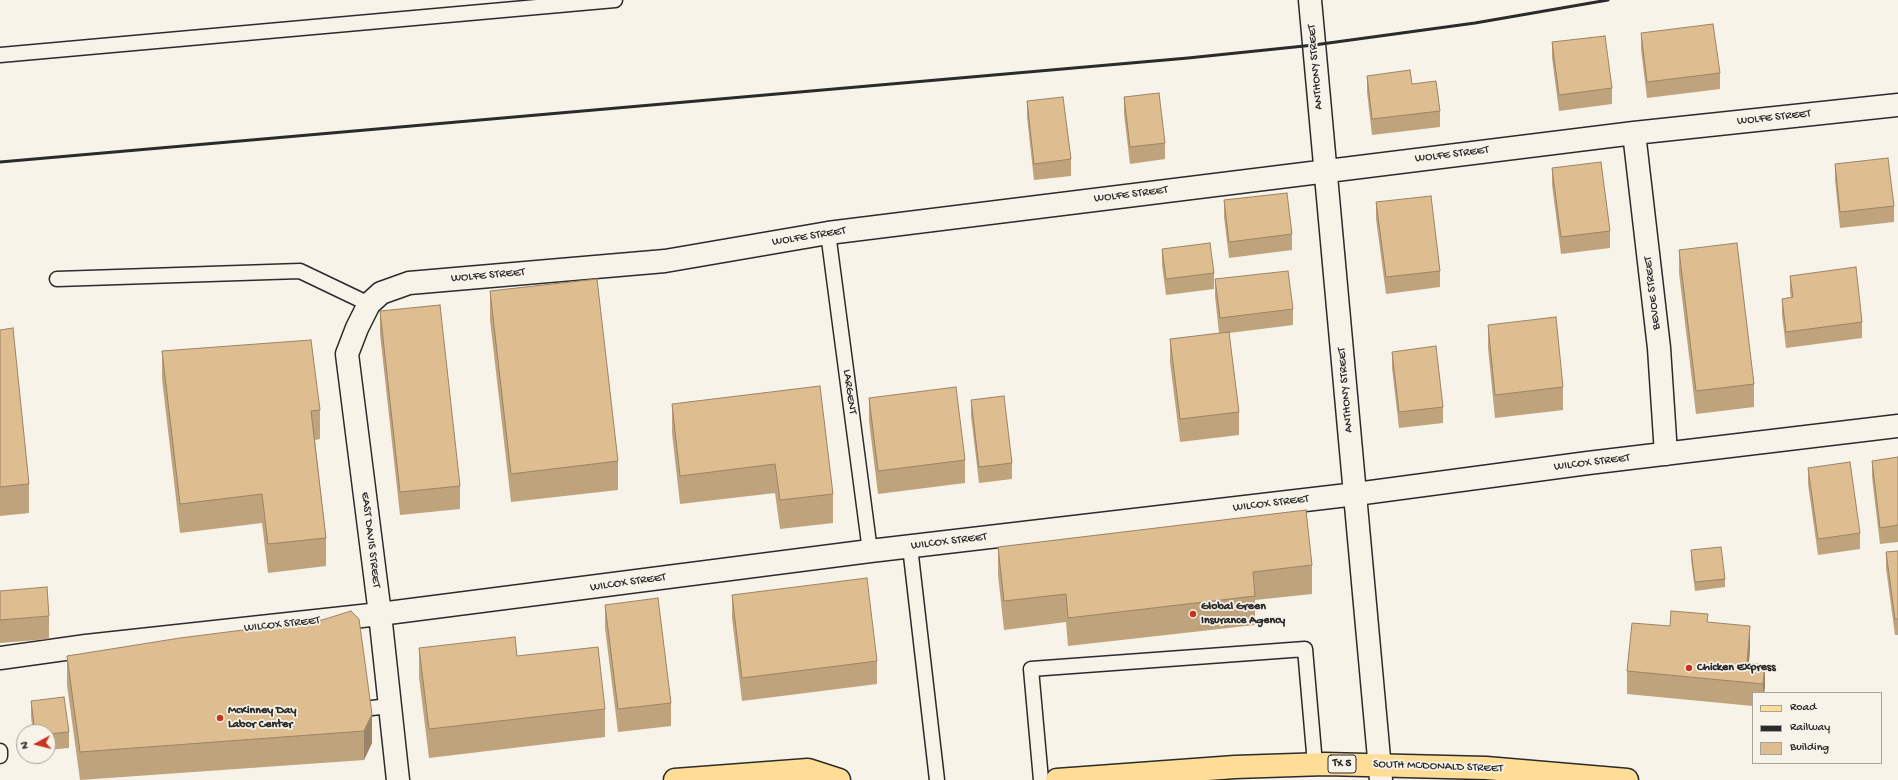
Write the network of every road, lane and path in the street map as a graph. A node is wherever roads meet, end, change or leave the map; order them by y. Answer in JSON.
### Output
{"nodes":[{"id":1,"x":615,"y":0,"type":"edge"},
{"id":2,"x":1310,"y":0,"type":"edge"},
{"id":3,"x":0,"y":55,"type":"edge"},
{"id":4,"x":1898,"y":105,"type":"edge"},
{"id":5,"x":1634,"y":133,"type":"junction"},
{"id":6,"x":1326,"y":170,"type":"junction"},
{"id":7,"x":828,"y":233,"type":"junction"},
{"id":8,"x":57,"y":279,"type":"dead end"},
{"id":9,"x":369,"y":304,"type":"junction"},
{"id":10,"x":1898,"y":426,"type":"edge"},
{"id":11,"x":1666,"y":454,"type":"junction"},
{"id":12,"x":1356,"y":494,"type":"junction"},
{"id":13,"x":910,"y":547,"type":"junction"},
{"id":14,"x":870,"y":551,"type":"junction"},
{"id":15,"x":380,"y":614,"type":"junction"},
{"id":16,"x":0,"y":658,"type":"edge"},
{"id":17,"x":390,"y":706,"type":"junction"},
{"id":18,"x":336,"y":712,"type":"edge"},
{"id":19,"x":0,"y":752,"type":"edge"},
{"id":20,"x":0,"y":756,"type":"edge"},
{"id":21,"x":1315,"y":764,"type":"junction"},
{"id":22,"x":1380,"y":772,"type":"edge"},
{"id":23,"x":398,"y":780,"type":"edge"},
{"id":24,"x":675,"y":780,"type":"edge"},
{"id":25,"x":839,"y":780,"type":"edge"},
{"id":26,"x":937,"y":780,"type":"edge"},
{"id":27,"x":1041,"y":780,"type":"edge"},
{"id":28,"x":1057,"y":780,"type":"edge"},
{"id":29,"x":1627,"y":780,"type":"edge"}],
"edges":[{"from":1,"to":3,"type":"lane"},
{"from":2,"to":6,"type":"street","name":"ANTHONY STREET"},
{"from":4,"to":5,"type":"street","name":"WOLFE STREET"},
{"from":5,"to":6,"type":"street","name":"WOLFE STREET"},
{"from":5,"to":11,"type":"street","name":"BEVOE STREET"},
{"from":6,"to":7,"type":"street","name":"WOLFE STREET"},
{"from":6,"to":12,"type":"street","name":"ANTHONY STREET"},
{"from":7,"to":9,"type":"street","name":"WOLFE STREET"},
{"from":7,"to":14,"type":"lane","name":"LARGENT"},
{"from":8,"to":9,"type":"lane"},
{"from":9,"to":15,"type":"street","name":"EAST DAVIS STREET"},
{"from":10,"to":11,"type":"street","name":"WILCOX STREET"},
{"from":11,"to":12,"type":"street","name":"WILCOX STREET"},
{"from":12,"to":13,"type":"street","name":"WILCOX STREET"},
{"from":12,"to":22,"type":"street","name":"ANTHONY STREET"},
{"from":13,"to":14,"type":"street","name":"WILCOX STREET"},
{"from":13,"to":26,"type":"lane"},
{"from":14,"to":15,"type":"street","name":"WILCOX STREET"},
{"from":15,"to":16,"type":"street","name":"WILCOX STREET"},
{"from":15,"to":17,"type":"street","name":"EAST DAVIS STREET"},
{"from":17,"to":18,"type":"lane"},
{"from":17,"to":23,"type":"street","name":"EAST DAVIS STREET"},
{"from":19,"to":20,"type":"lane"},
{"from":21,"to":22,"type":"main road","name":"SOUTH MCDONALD STREET","number":"TX 5"},
{"from":21,"to":27,"type":"lane"},
{"from":21,"to":28,"type":"main road","name":"SOUTH MCDONALD STREET","number":"TX 5"},
{"from":22,"to":29,"type":"main road","name":"SOUTH MCDONALD STREET","number":"TX 5"},
{"from":24,"to":25,"type":"main road"}]}
